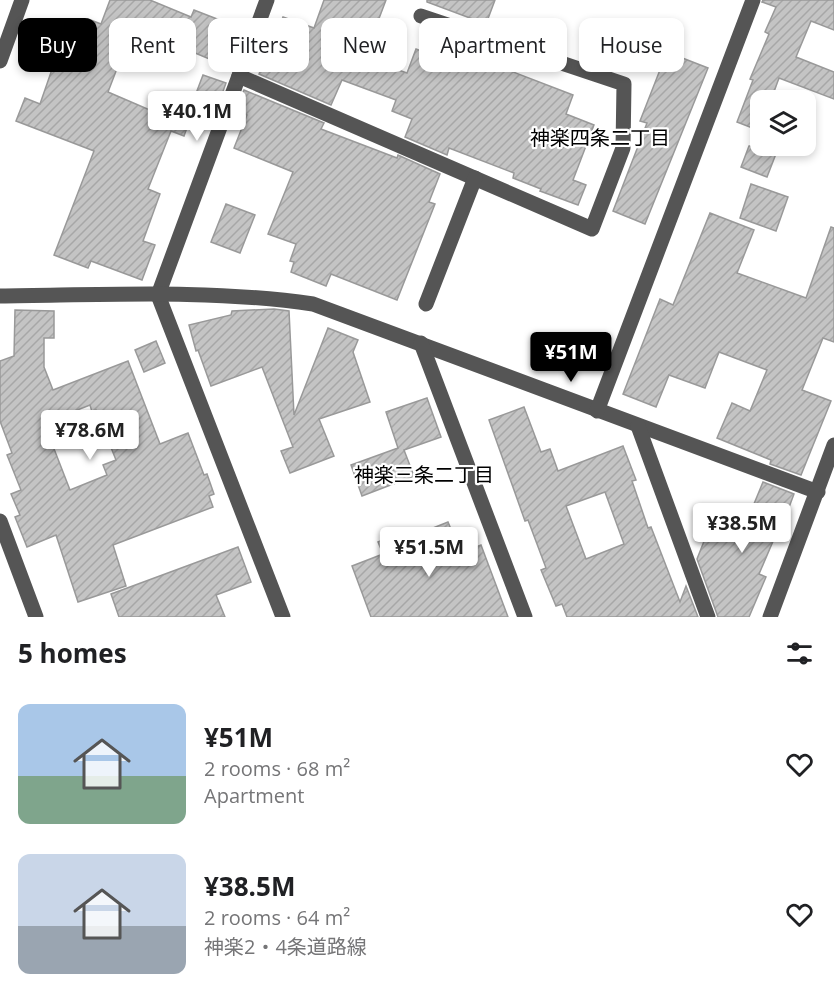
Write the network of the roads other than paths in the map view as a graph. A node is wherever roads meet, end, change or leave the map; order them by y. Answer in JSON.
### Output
{"nodes":[{"id":1,"x":22,"y":0,"type":"edge"},
{"id":2,"x":267,"y":0,"type":"edge"},
{"id":3,"x":753,"y":0,"type":"edge"},
{"id":4,"x":421,"y":16,"type":"dead end"},
{"id":5,"x":0,"y":61,"type":"edge"},
{"id":6,"x":239,"y":76,"type":"junction"},
{"id":7,"x":475,"y":178,"type":"junction"},
{"id":8,"x":158,"y":295,"type":"junction"},
{"id":9,"x":0,"y":296,"type":"edge"},
{"id":10,"x":426,"y":304,"type":"dead end"},
{"id":11,"x":421,"y":343,"type":"junction"},
{"id":12,"x":597,"y":411,"type":"junction"},
{"id":13,"x":638,"y":426,"type":"junction"},
{"id":14,"x":834,"y":446,"type":"edge"},
{"id":15,"x":818,"y":492,"type":"junction"},
{"id":16,"x":0,"y":521,"type":"edge"},
{"id":17,"x":773,"y":616,"type":"edge"},
{"id":18,"x":36,"y":617,"type":"edge"},
{"id":19,"x":283,"y":617,"type":"edge"},
{"id":20,"x":525,"y":617,"type":"edge"},
{"id":21,"x":708,"y":617,"type":"edge"}],
"edges":[{"from":1,"to":5,"type":"street"},
{"from":2,"to":6,"type":"street"},
{"from":3,"to":12,"type":"street"},
{"from":4,"to":7,"type":"street"},
{"from":6,"to":7,"type":"street"},
{"from":6,"to":8,"type":"street"},
{"from":7,"to":10,"type":"street"},
{"from":8,"to":9,"type":"street"},
{"from":8,"to":11,"type":"street"},
{"from":8,"to":19,"type":"street"},
{"from":11,"to":12,"type":"street"},
{"from":11,"to":20,"type":"street"},
{"from":12,"to":13,"type":"street"},
{"from":13,"to":15,"type":"street"},
{"from":13,"to":21,"type":"street"},
{"from":14,"to":15,"type":"street"},
{"from":15,"to":17,"type":"street"},
{"from":16,"to":18,"type":"street"}]}
